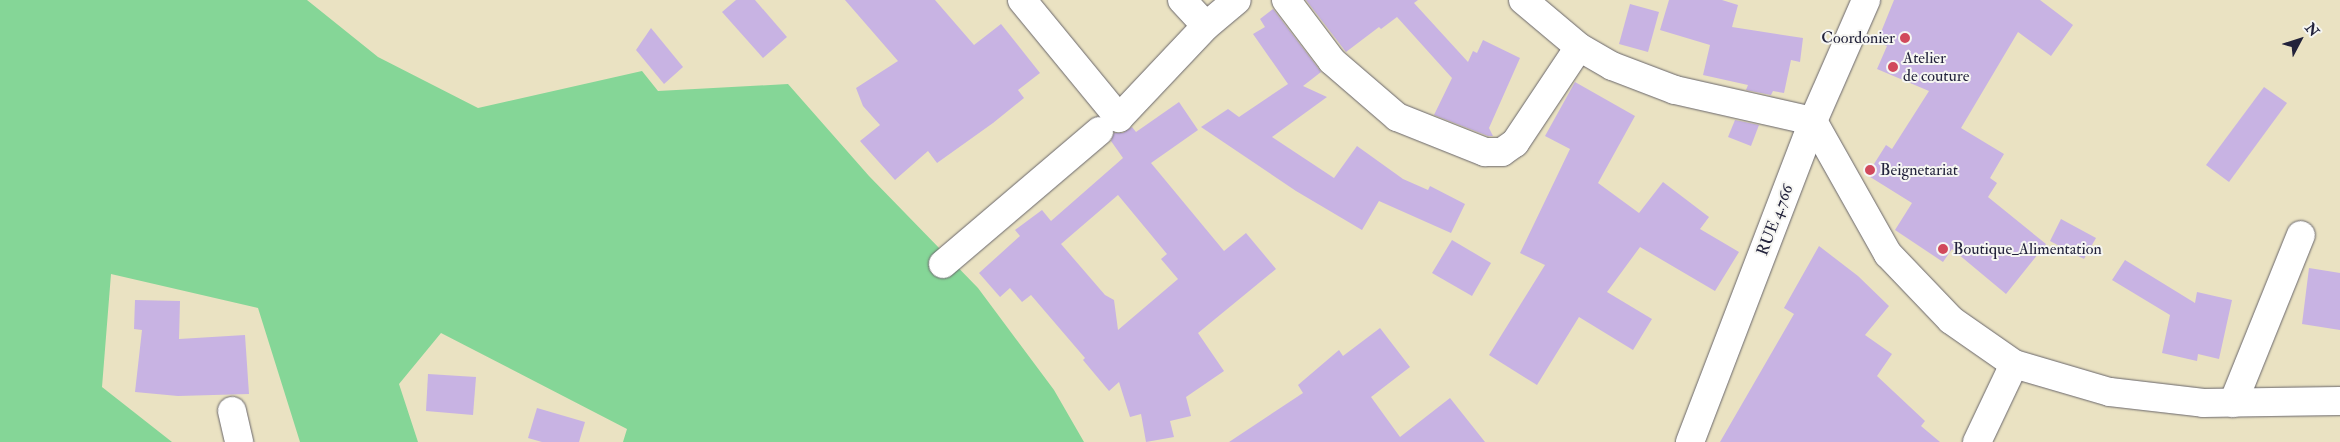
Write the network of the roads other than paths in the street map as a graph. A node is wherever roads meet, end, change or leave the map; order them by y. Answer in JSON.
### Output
{"nodes":[{"id":1,"x":1022,"y":0,"type":"edge"},
{"id":2,"x":1182,"y":0,"type":"edge"},
{"id":3,"x":1237,"y":0,"type":"edge"},
{"id":4,"x":1286,"y":0,"type":"edge"},
{"id":5,"x":1523,"y":0,"type":"edge"},
{"id":6,"x":1866,"y":0,"type":"edge"},
{"id":7,"x":1206,"y":26,"type":"junction"},
{"id":8,"x":1579,"y":47,"type":"junction"},
{"id":9,"x":1813,"y":121,"type":"junction"},
{"id":10,"x":1099,"y":131,"type":"dead end"},
{"id":11,"x":2301,"y":235,"type":"dead end"},
{"id":12,"x":944,"y":264,"type":"dead end"},
{"id":13,"x":2014,"y":364,"type":"junction"},
{"id":14,"x":2340,"y":401,"type":"edge"},
{"id":15,"x":2233,"y":402,"type":"junction"},
{"id":16,"x":232,"y":412,"type":"dead end"},
{"id":17,"x":239,"y":442,"type":"edge"},
{"id":18,"x":1690,"y":442,"type":"edge"},
{"id":19,"x":1977,"y":442,"type":"edge"}],
"edges":[{"from":1,"to":7,"type":"street"},
{"from":2,"to":7,"type":"street"},
{"from":3,"to":7,"type":"street"},
{"from":4,"to":8,"type":"street"},
{"from":5,"to":8,"type":"street"},
{"from":6,"to":9,"type":"street","name":"RUE 4.766"},
{"from":8,"to":9,"type":"street"},
{"from":9,"to":13,"type":"street"},
{"from":9,"to":18,"type":"street","name":"RUE 4.766"},
{"from":10,"to":12,"type":"street"},
{"from":11,"to":15,"type":"street"},
{"from":13,"to":15,"type":"street"},
{"from":13,"to":19,"type":"street"},
{"from":14,"to":15,"type":"street"},
{"from":16,"to":17,"type":"street"}]}
